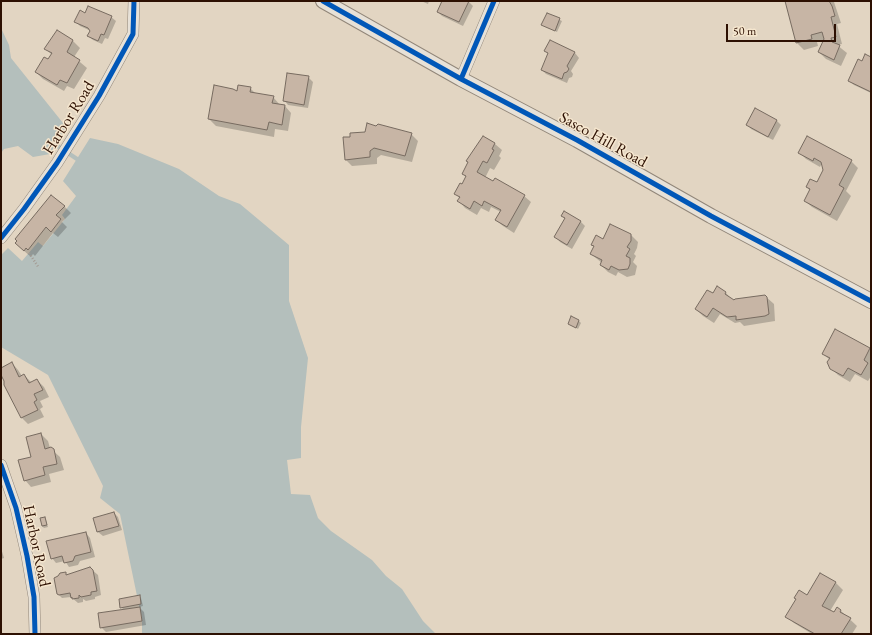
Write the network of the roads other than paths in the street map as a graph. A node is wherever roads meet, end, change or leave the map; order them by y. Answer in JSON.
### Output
{"nodes":[{"id":1,"x":134,"y":1,"type":"edge"},
{"id":2,"x":324,"y":1,"type":"edge"},
{"id":3,"x":494,"y":1,"type":"edge"},
{"id":4,"x":461,"y":79,"type":"junction"},
{"id":5,"x":1,"y":238,"type":"edge"},
{"id":6,"x":871,"y":301,"type":"edge"},
{"id":7,"x":1,"y":465,"type":"edge"},
{"id":8,"x":35,"y":634,"type":"edge"}],
"edges":[{"from":1,"to":5,"type":"street","name":"Harbor Road"},
{"from":2,"to":4,"type":"street","name":"Sasco Hill Road"},
{"from":3,"to":4,"type":"street"},
{"from":4,"to":6,"type":"street","name":"Sasco Hill Road"},
{"from":7,"to":8,"type":"street","name":"Harbor Road"}]}
